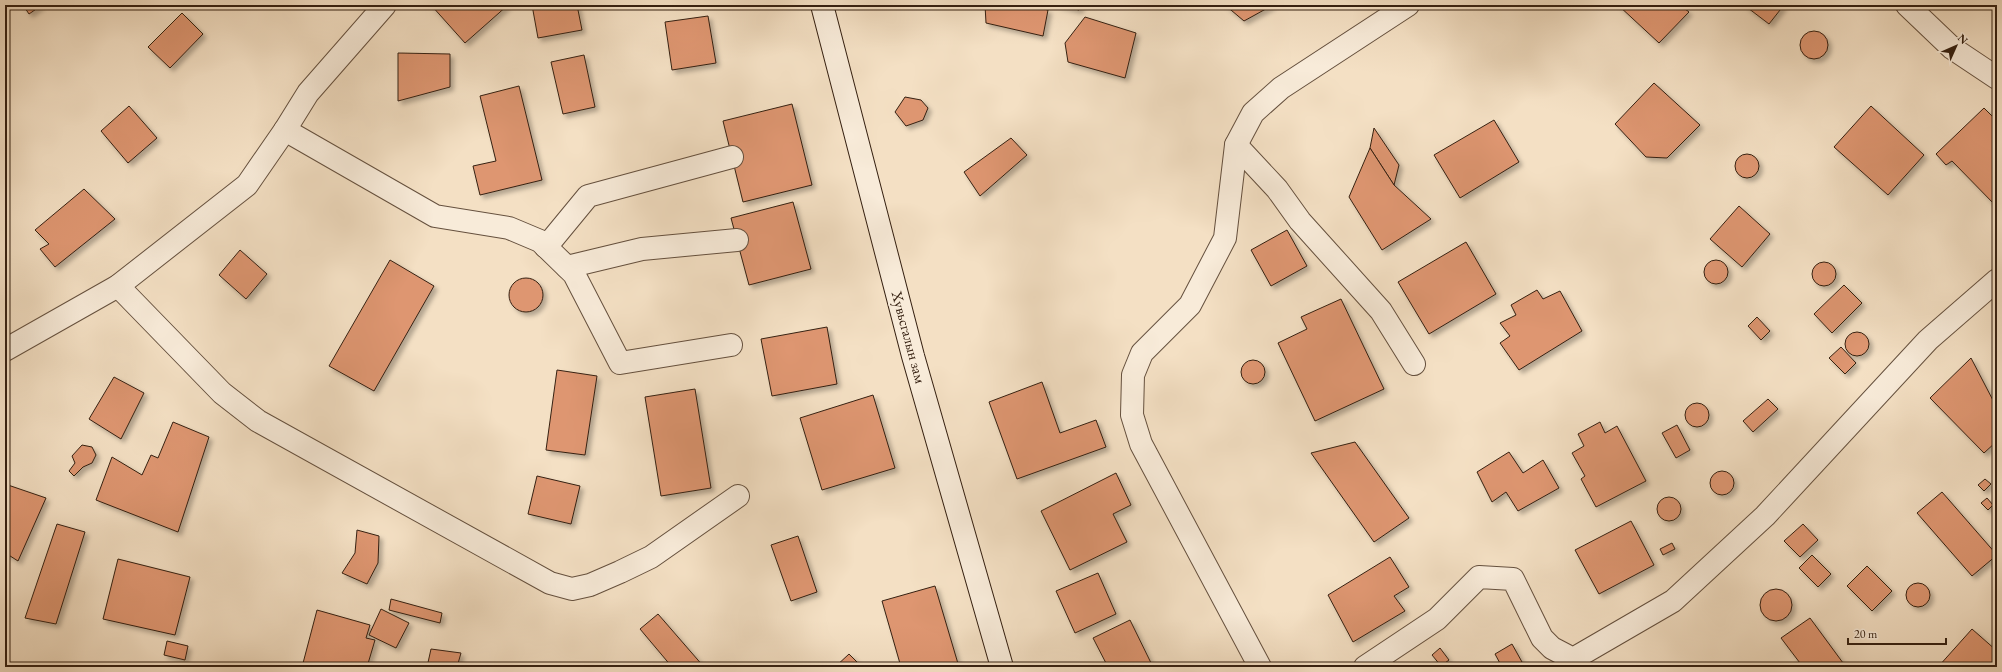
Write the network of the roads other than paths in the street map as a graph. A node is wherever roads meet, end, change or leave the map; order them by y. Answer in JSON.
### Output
{"nodes":[{"id":1,"x":386,"y":5,"type":"edge"},
{"id":2,"x":822,"y":5,"type":"edge"},
{"id":3,"x":1408,"y":5,"type":"edge"},
{"id":4,"x":1907,"y":5,"type":"edge"},
{"id":5,"x":1997,"y":78,"type":"edge"},
{"id":6,"x":285,"y":130,"type":"junction"},
{"id":7,"x":1236,"y":145,"type":"junction"},
{"id":8,"x":732,"y":157,"type":"dead end"},
{"id":9,"x":737,"y":240,"type":"dead end"},
{"id":10,"x":546,"y":247,"type":"junction"},
{"id":11,"x":567,"y":267,"type":"junction"},
{"id":12,"x":1997,"y":280,"type":"edge"},
{"id":13,"x":118,"y":286,"type":"junction"},
{"id":14,"x":731,"y":345,"type":"dead end"},
{"id":15,"x":5,"y":350,"type":"edge"},
{"id":16,"x":1414,"y":364,"type":"dead end"},
{"id":17,"x":738,"y":496,"type":"dead end"},
{"id":18,"x":1002,"y":667,"type":"edge"},
{"id":19,"x":1260,"y":667,"type":"edge"},
{"id":20,"x":1365,"y":667,"type":"edge"}],
"edges":[{"from":1,"to":6,"type":"street"},
{"from":2,"to":18,"type":"street","name":"Хувьсгалын зам"},
{"from":3,"to":7,"type":"street"},
{"from":4,"to":5,"type":"street"},
{"from":6,"to":10,"type":"street"},
{"from":6,"to":13,"type":"street"},
{"from":7,"to":16,"type":"street"},
{"from":7,"to":19,"type":"street"},
{"from":8,"to":10,"type":"street"},
{"from":9,"to":11,"type":"street"},
{"from":10,"to":11,"type":"street"},
{"from":11,"to":14,"type":"street"},
{"from":12,"to":20,"type":"street"},
{"from":13,"to":15,"type":"street"},
{"from":13,"to":17,"type":"street"}]}
